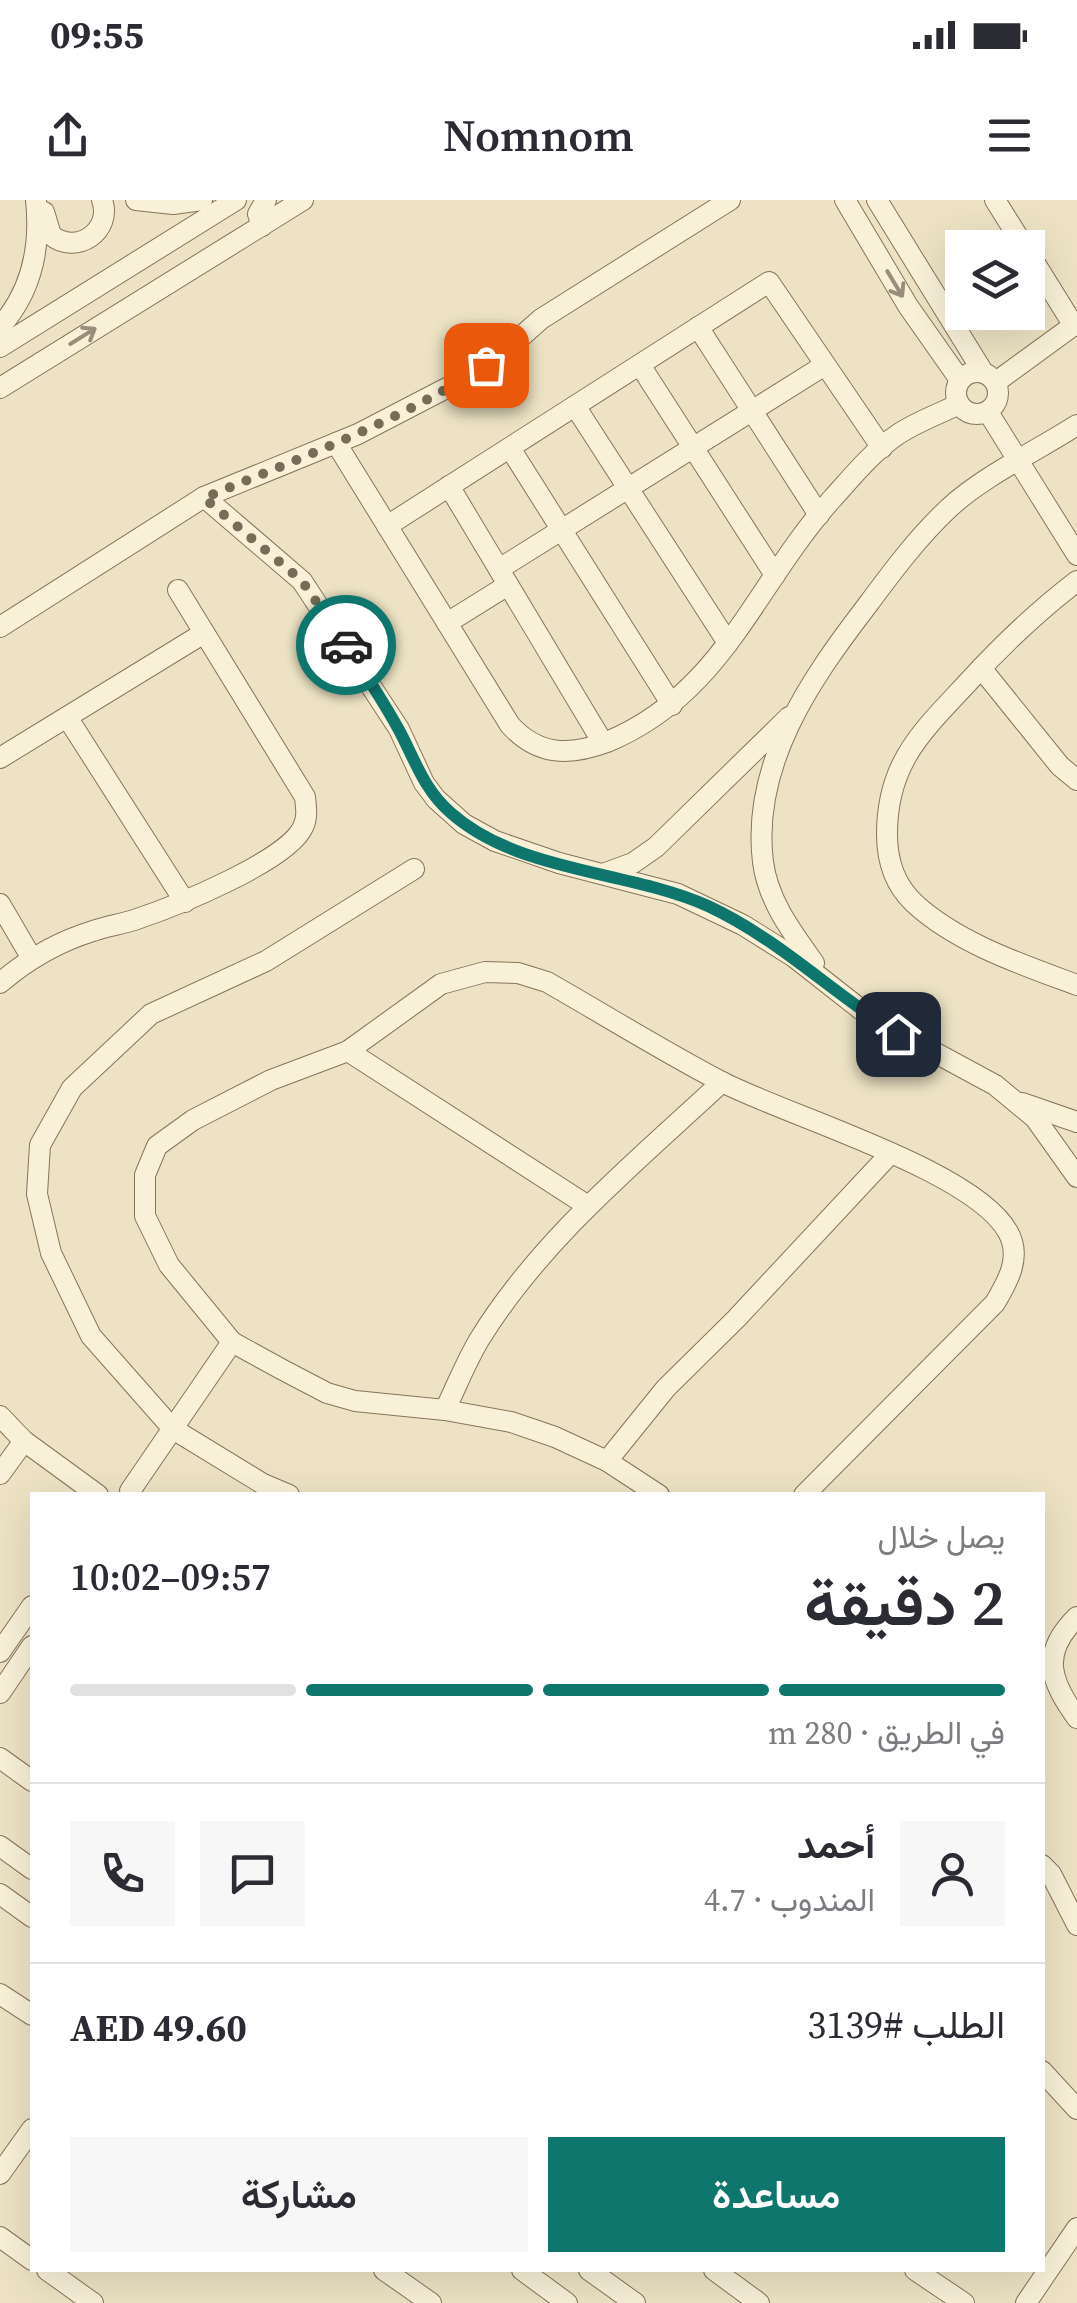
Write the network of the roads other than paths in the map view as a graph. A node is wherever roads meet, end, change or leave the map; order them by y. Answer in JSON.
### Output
{"nodes":[{"id":1,"x":40,"y":200,"type":"edge"},
{"id":2,"x":102,"y":200,"type":"edge"},
{"id":3,"x":136,"y":200,"type":"edge"},
{"id":4,"x":202,"y":200,"type":"edge"},
{"id":5,"x":236,"y":200,"type":"edge"},
{"id":6,"x":266,"y":200,"type":"edge"},
{"id":7,"x":303,"y":200,"type":"edge"},
{"id":8,"x":730,"y":200,"type":"edge"},
{"id":9,"x":845,"y":200,"type":"edge"},
{"id":10,"x":877,"y":200,"type":"edge"},
{"id":11,"x":995,"y":200,"type":"edge"},
{"id":12,"x":262,"y":226,"type":"junction"},
{"id":13,"x":1014,"y":230,"type":"edge"},
{"id":14,"x":1045,"y":279,"type":"edge"},
{"id":15,"x":1075,"y":324,"type":"edge"},
{"id":16,"x":0,"y":327,"type":"edge"},
{"id":17,"x":698,"y":327,"type":"junction"},
{"id":18,"x":0,"y":348,"type":"edge"},
{"id":19,"x":640,"y":365,"type":"junction"},
{"id":20,"x":826,"y":365,"type":"junction"},
{"id":21,"x":989,"y":378,"type":"junction"},
{"id":22,"x":960,"y":380,"type":"junction"},
{"id":23,"x":0,"y":388,"type":"edge"},
{"id":24,"x":959,"y":404,"type":"junction"},
{"id":25,"x":575,"y":406,"type":"junction"},
{"id":26,"x":752,"y":411,"type":"junction"},
{"id":27,"x":988,"y":412,"type":"junction"},
{"id":28,"x":1077,"y":425,"type":"edge"},
{"id":29,"x":336,"y":443,"type":"junction"},
{"id":30,"x":510,"y":448,"type":"junction"},
{"id":31,"x":693,"y":448,"type":"junction"},
{"id":32,"x":882,"y":448,"type":"junction"},
{"id":33,"x":1019,"y":462,"type":"junction"},
{"id":34,"x":450,"y":486,"type":"junction"},
{"id":35,"x":628,"y":488,"type":"junction"},
{"id":36,"x":204,"y":498,"type":"junction"},
{"id":37,"x":819,"y":516,"type":"junction"},
{"id":38,"x":387,"y":526,"type":"junction"},
{"id":39,"x":561,"y":530,"type":"junction"},
{"id":40,"x":1077,"y":556,"type":"edge"},
{"id":41,"x":774,"y":575,"type":"junction"},
{"id":42,"x":504,"y":577,"type":"junction"},
{"id":43,"x":1077,"y":581,"type":"edge"},
{"id":44,"x":178,"y":590,"type":"dead end"},
{"id":45,"x":447,"y":624,"type":"junction"},
{"id":46,"x":0,"y":627,"type":"edge"},
{"id":47,"x":204,"y":633,"type":"junction"},
{"id":48,"x":728,"y":644,"type":"junction"},
{"id":49,"x":981,"y":668,"type":"junction"},
{"id":50,"x":672,"y":705,"type":"junction"},
{"id":51,"x":794,"y":712,"type":"junction"},
{"id":52,"x":67,"y":717,"type":"junction"},
{"id":53,"x":603,"y":743,"type":"junction"},
{"id":54,"x":0,"y":758,"type":"edge"},
{"id":55,"x":1077,"y":780,"type":"edge"},
{"id":56,"x":414,"y":869,"type":"dead end"},
{"id":57,"x":599,"y":874,"type":"junction"},
{"id":58,"x":185,"y":902,"type":"junction"},
{"id":59,"x":0,"y":904,"type":"edge"},
{"id":60,"x":31,"y":957,"type":"junction"},
{"id":61,"x":0,"y":983,"type":"edge"},
{"id":62,"x":830,"y":985,"type":"junction"},
{"id":63,"x":1077,"y":985,"type":"edge"},
{"id":64,"x":348,"y":1051,"type":"junction"},
{"id":65,"x":722,"y":1082,"type":"junction"},
{"id":66,"x":1016,"y":1101,"type":"junction"},
{"id":67,"x":1077,"y":1122,"type":"edge"},
{"id":68,"x":889,"y":1154,"type":"junction"},
{"id":69,"x":1077,"y":1177,"type":"edge"},
{"id":70,"x":588,"y":1206,"type":"junction"},
{"id":71,"x":232,"y":1342,"type":"junction"},
{"id":72,"x":445,"y":1410,"type":"junction"},
{"id":73,"x":0,"y":1416,"type":"edge"},
{"id":74,"x":172,"y":1429,"type":"junction"},
{"id":75,"x":24,"y":1441,"type":"junction"},
{"id":76,"x":606,"y":1461,"type":"junction"},
{"id":77,"x":0,"y":1474,"type":"edge"},
{"id":78,"x":94,"y":1492,"type":"edge"},
{"id":79,"x":102,"y":1492,"type":"edge"},
{"id":80,"x":131,"y":1492,"type":"edge"},
{"id":81,"x":133,"y":1492,"type":"edge"},
{"id":82,"x":282,"y":1492,"type":"edge"},
{"id":83,"x":654,"y":1492,"type":"edge"},
{"id":84,"x":807,"y":1492,"type":"edge"},
{"id":85,"x":30,"y":1609,"type":"edge"},
{"id":86,"x":1077,"y":1617,"type":"edge"},
{"id":87,"x":30,"y":1649,"type":"edge"},
{"id":88,"x":0,"y":1652,"type":"edge"},
{"id":89,"x":0,"y":1693,"type":"edge"},
{"id":90,"x":1077,"y":1718,"type":"edge"},
{"id":91,"x":0,"y":1758,"type":"edge"},
{"id":92,"x":30,"y":1780,"type":"edge"},
{"id":93,"x":0,"y":1833,"type":"edge"},
{"id":94,"x":0,"y":1846,"type":"edge"},
{"id":95,"x":26,"y":1864,"type":"edge"},
{"id":96,"x":1045,"y":1868,"type":"edge"},
{"id":97,"x":0,"y":1894,"type":"edge"},
{"id":98,"x":30,"y":1916,"type":"edge"},
{"id":99,"x":1077,"y":1926,"type":"edge"},
{"id":100,"x":0,"y":1994,"type":"edge"},
{"id":101,"x":30,"y":2014,"type":"edge"},
{"id":102,"x":1045,"y":2074,"type":"edge"},
{"id":103,"x":1077,"y":2109,"type":"edge"},
{"id":104,"x":30,"y":2132,"type":"edge"},
{"id":105,"x":0,"y":2174,"type":"edge"},
{"id":106,"x":1077,"y":2228,"type":"edge"},
{"id":107,"x":0,"y":2237,"type":"edge"},
{"id":108,"x":30,"y":2259,"type":"edge"},
{"id":109,"x":49,"y":2272,"type":"edge"},
{"id":110,"x":387,"y":2272,"type":"edge"},
{"id":111,"x":525,"y":2272,"type":"edge"},
{"id":112,"x":593,"y":2272,"type":"edge"},
{"id":113,"x":717,"y":2272,"type":"edge"},
{"id":114,"x":919,"y":2272,"type":"edge"},
{"id":115,"x":93,"y":2303,"type":"edge"},
{"id":116,"x":430,"y":2303,"type":"edge"},
{"id":117,"x":568,"y":2303,"type":"edge"},
{"id":118,"x":635,"y":2303,"type":"edge"},
{"id":119,"x":759,"y":2303,"type":"edge"},
{"id":120,"x":964,"y":2303,"type":"edge"},
{"id":121,"x":1026,"y":2303,"type":"edge"}],
"edges":[{"from":1,"to":2,"type":"street"},
{"from":1,"to":16,"type":"street"},
{"from":3,"to":4,"type":"street"},
{"from":5,"to":18,"type":"street"},
{"from":6,"to":12,"type":"street"},
{"from":7,"to":12,"type":"street"},
{"from":8,"to":29,"type":"street"},
{"from":9,"to":22,"type":"street","one_way":true},
{"from":10,"to":21,"type":"street"},
{"from":11,"to":13,"type":"street"},
{"from":23,"to":12,"type":"street","one_way":true},
{"from":14,"to":15,"type":"street"},
{"from":15,"to":21,"type":"street"},
{"from":17,"to":19,"type":"street"},
{"from":17,"to":20,"type":"street"},
{"from":17,"to":26,"type":"street"},
{"from":19,"to":25,"type":"street"},
{"from":19,"to":31,"type":"street"},
{"from":20,"to":26,"type":"street"},
{"from":20,"to":32,"type":"street"},
{"from":21,"to":22,"type":"street"},
{"from":21,"to":27,"type":"street"},
{"from":22,"to":24,"type":"street"},
{"from":24,"to":27,"type":"street"},
{"from":24,"to":32,"type":"street"},
{"from":25,"to":30,"type":"street"},
{"from":25,"to":35,"type":"street"},
{"from":26,"to":31,"type":"street"},
{"from":26,"to":37,"type":"street"},
{"from":27,"to":33,"type":"street"},
{"from":28,"to":33,"type":"street"},
{"from":29,"to":36,"type":"street"},
{"from":29,"to":38,"type":"street"},
{"from":30,"to":34,"type":"street"},
{"from":30,"to":39,"type":"street"},
{"from":31,"to":35,"type":"street"},
{"from":31,"to":41,"type":"street"},
{"from":32,"to":37,"type":"street"},
{"from":33,"to":40,"type":"street"},
{"from":33,"to":51,"type":"street"},
{"from":34,"to":38,"type":"street"},
{"from":34,"to":42,"type":"street"},
{"from":35,"to":39,"type":"street"},
{"from":35,"to":48,"type":"street"},
{"from":36,"to":46,"type":"street"},
{"from":36,"to":57,"type":"street"},
{"from":37,"to":41,"type":"street"},
{"from":38,"to":45,"type":"street"},
{"from":39,"to":42,"type":"street"},
{"from":39,"to":50,"type":"street"},
{"from":41,"to":48,"type":"street"},
{"from":42,"to":45,"type":"street"},
{"from":42,"to":53,"type":"street"},
{"from":43,"to":49,"type":"street"},
{"from":44,"to":47,"type":"street"},
{"from":45,"to":53,"type":"street"},
{"from":47,"to":52,"type":"street"},
{"from":47,"to":58,"type":"street"},
{"from":48,"to":50,"type":"street"},
{"from":49,"to":55,"type":"street"},
{"from":49,"to":63,"type":"street"},
{"from":50,"to":53,"type":"street"},
{"from":51,"to":57,"type":"street"},
{"from":51,"to":62,"type":"street"},
{"from":52,"to":54,"type":"street"},
{"from":52,"to":58,"type":"street"},
{"from":56,"to":74,"type":"street"},
{"from":57,"to":62,"type":"street"},
{"from":58,"to":60,"type":"street"},
{"from":59,"to":60,"type":"street"},
{"from":60,"to":61,"type":"street"},
{"from":62,"to":66,"type":"street"},
{"from":64,"to":65,"type":"street"},
{"from":64,"to":70,"type":"street"},
{"from":64,"to":71,"type":"street"},
{"from":65,"to":68,"type":"street"},
{"from":65,"to":70,"type":"street"},
{"from":66,"to":67,"type":"street"},
{"from":66,"to":69,"type":"street"},
{"from":68,"to":76,"type":"street"},
{"from":68,"to":84,"type":"street"},
{"from":70,"to":72,"type":"street"},
{"from":71,"to":72,"type":"street"},
{"from":71,"to":74,"type":"street"},
{"from":72,"to":76,"type":"street"},
{"from":73,"to":75,"type":"street"},
{"from":74,"to":81,"type":"street"},
{"from":74,"to":82,"type":"street"},
{"from":75,"to":77,"type":"street"},
{"from":75,"to":78,"type":"street"},
{"from":76,"to":83,"type":"street"},
{"from":79,"to":80,"type":"street"},
{"from":85,"to":88,"type":"street"},
{"from":86,"to":90,"type":"street"},
{"from":87,"to":89,"type":"street"},
{"from":91,"to":92,"type":"street"},
{"from":93,"to":95,"type":"street"},
{"from":94,"to":95,"type":"street"},
{"from":96,"to":99,"type":"street"},
{"from":97,"to":98,"type":"street"},
{"from":100,"to":101,"type":"street"},
{"from":102,"to":103,"type":"street"},
{"from":104,"to":105,"type":"street"},
{"from":106,"to":121,"type":"street"},
{"from":107,"to":108,"type":"street"},
{"from":109,"to":115,"type":"street"},
{"from":110,"to":116,"type":"street"},
{"from":111,"to":117,"type":"street"},
{"from":112,"to":118,"type":"street"},
{"from":113,"to":119,"type":"street"},
{"from":114,"to":120,"type":"street"}]}
